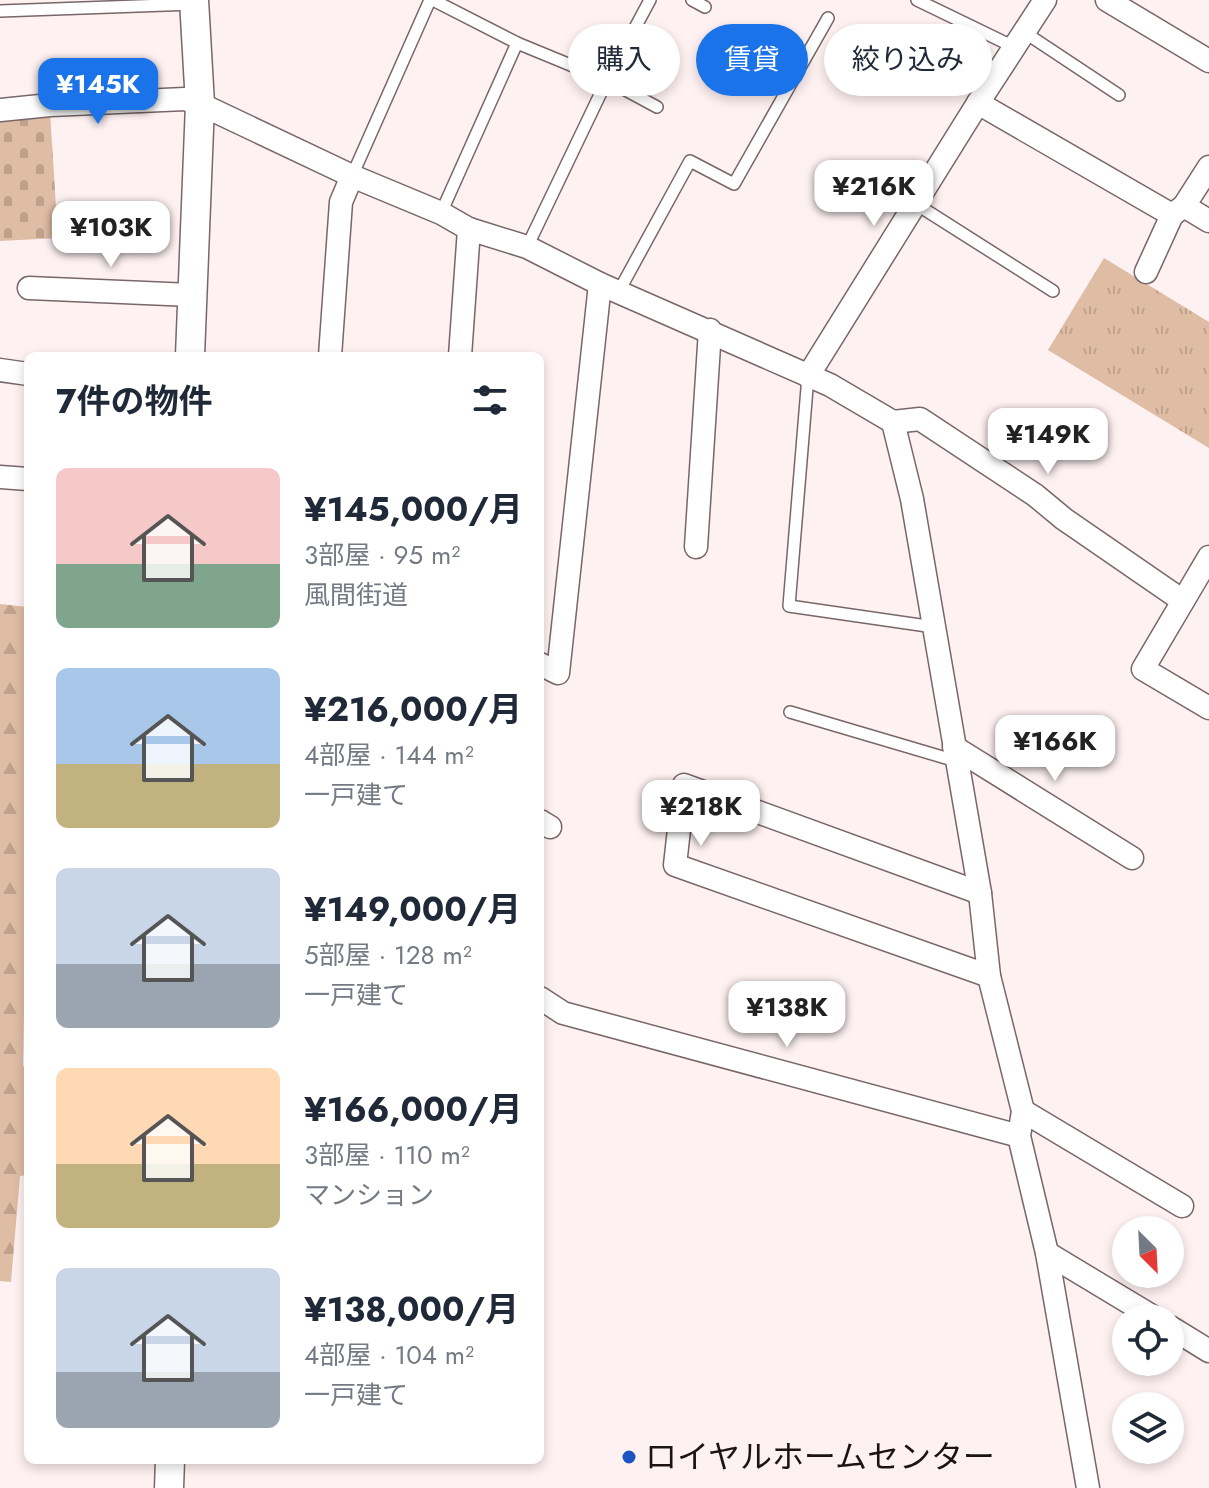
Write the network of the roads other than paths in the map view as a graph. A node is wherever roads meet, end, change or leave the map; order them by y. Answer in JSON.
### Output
{"nodes":[{"id":1,"x":432,"y":0,"type":"edge"},
{"id":2,"x":650,"y":0,"type":"edge"},
{"id":3,"x":692,"y":0,"type":"edge"},
{"id":4,"x":917,"y":0,"type":"edge"},
{"id":5,"x":1045,"y":0,"type":"edge"},
{"id":6,"x":1107,"y":0,"type":"edge"},
{"id":7,"x":194,"y":2,"type":"edge"},
{"id":8,"x":705,"y":7,"type":"dead end"},
{"id":9,"x":0,"y":11,"type":"edge"},
{"id":10,"x":828,"y":18,"type":"dead end"},
{"id":11,"x":637,"y":24,"type":"edge"},
{"id":12,"x":1019,"y":40,"type":"junction"},
{"id":13,"x":517,"y":43,"type":"junction"},
{"id":14,"x":1209,"y":61,"type":"edge"},
{"id":15,"x":568,"y":64,"type":"edge"},
{"id":16,"x":1119,"y":95,"type":"dead end"},
{"id":17,"x":599,"y":96,"type":"edge"},
{"id":18,"x":637,"y":96,"type":"edge"},
{"id":19,"x":978,"y":103,"type":"junction"},
{"id":20,"x":200,"y":104,"type":"junction"},
{"id":21,"x":657,"y":107,"type":"dead end"},
{"id":22,"x":0,"y":110,"type":"edge"},
{"id":23,"x":1209,"y":167,"type":"edge"},
{"id":24,"x":352,"y":176,"type":"junction"},
{"id":25,"x":916,"y":204,"type":"junction"},
{"id":26,"x":1178,"y":211,"type":"junction"},
{"id":27,"x":441,"y":213,"type":"junction"},
{"id":28,"x":1209,"y":221,"type":"edge"},
{"id":29,"x":469,"y":229,"type":"junction"},
{"id":30,"x":527,"y":247,"type":"junction"},
{"id":31,"x":1146,"y":272,"type":"dead end"},
{"id":32,"x":609,"y":287,"type":"junction"},
{"id":33,"x":29,"y":288,"type":"dead end"},
{"id":34,"x":1053,"y":291,"type":"dead end"},
{"id":35,"x":191,"y":295,"type":"junction"},
{"id":36,"x":710,"y":330,"type":"junction"},
{"id":37,"x":190,"y":352,"type":"edge"},
{"id":38,"x":330,"y":352,"type":"edge"},
{"id":39,"x":460,"y":352,"type":"edge"},
{"id":40,"x":0,"y":370,"type":"edge"},
{"id":41,"x":24,"y":373,"type":"edge"},
{"id":42,"x":808,"y":376,"type":"junction"},
{"id":43,"x":893,"y":422,"type":"junction"},
{"id":44,"x":0,"y":477,"type":"edge"},
{"id":45,"x":24,"y":479,"type":"edge"},
{"id":46,"x":696,"y":547,"type":"dead end"},
{"id":47,"x":1209,"y":557,"type":"edge"},
{"id":48,"x":1183,"y":601,"type":"junction"},
{"id":49,"x":934,"y":627,"type":"junction"},
{"id":50,"x":544,"y":666,"type":"edge"},
{"id":51,"x":1209,"y":708,"type":"edge"},
{"id":52,"x":790,"y":712,"type":"dead end"},
{"id":53,"x":955,"y":754,"type":"junction"},
{"id":54,"x":1132,"y":858,"type":"dead end"},
{"id":55,"x":980,"y":893,"type":"junction"},
{"id":56,"x":989,"y":976,"type":"junction"},
{"id":57,"x":544,"y":1001,"type":"edge"},
{"id":58,"x":1023,"y":1111,"type":"junction"},
{"id":59,"x":1019,"y":1136,"type":"junction"},
{"id":60,"x":1182,"y":1206,"type":"dead end"},
{"id":61,"x":1047,"y":1253,"type":"junction"},
{"id":62,"x":1132,"y":1304,"type":"edge"},
{"id":63,"x":1184,"y":1336,"type":"edge"},
{"id":64,"x":1209,"y":1351,"type":"edge"},
{"id":65,"x":170,"y":1464,"type":"edge"},
{"id":66,"x":169,"y":1488,"type":"edge"},
{"id":67,"x":1088,"y":1488,"type":"edge"}],
"edges":[{"from":1,"to":13,"type":"lane"},
{"from":1,"to":24,"type":"lane"},
{"from":2,"to":11,"type":"lane"},
{"from":3,"to":8,"type":"lane"},
{"from":4,"to":12,"type":"lane"},
{"from":5,"to":12,"type":"street"},
{"from":6,"to":14,"type":"street"},
{"from":7,"to":9,"type":"lane"},
{"from":7,"to":20,"type":"street"},
{"from":10,"to":32,"type":"lane"},
{"from":12,"to":16,"type":"lane"},
{"from":12,"to":19,"type":"street"},
{"from":13,"to":15,"type":"lane"},
{"from":13,"to":27,"type":"lane"},
{"from":17,"to":30,"type":"lane"},
{"from":18,"to":21,"type":"lane"},
{"from":19,"to":25,"type":"street"},
{"from":19,"to":26,"type":"street"},
{"from":20,"to":22,"type":"street"},
{"from":20,"to":24,"type":"street"},
{"from":20,"to":35,"type":"street"},
{"from":23,"to":26,"type":"street"},
{"from":24,"to":27,"type":"street"},
{"from":24,"to":38,"type":"street"},
{"from":25,"to":34,"type":"lane"},
{"from":25,"to":42,"type":"street"},
{"from":26,"to":28,"type":"street"},
{"from":26,"to":31,"type":"street"},
{"from":27,"to":29,"type":"street"},
{"from":29,"to":30,"type":"street"},
{"from":29,"to":39,"type":"street"},
{"from":30,"to":32,"type":"street"},
{"from":32,"to":36,"type":"street"},
{"from":32,"to":50,"type":"street"},
{"from":33,"to":35,"type":"street"},
{"from":35,"to":37,"type":"street"},
{"from":36,"to":42,"type":"street"},
{"from":36,"to":46,"type":"street"},
{"from":40,"to":41,"type":"street"},
{"from":42,"to":43,"type":"street"},
{"from":42,"to":49,"type":"lane"},
{"from":43,"to":48,"type":"street"},
{"from":43,"to":49,"type":"street"},
{"from":44,"to":45,"type":"street"},
{"from":47,"to":48,"type":"street"},
{"from":48,"to":51,"type":"street"},
{"from":49,"to":53,"type":"street"},
{"from":52,"to":53,"type":"lane"},
{"from":53,"to":54,"type":"street"},
{"from":53,"to":55,"type":"street"},
{"from":55,"to":56,"type":"street"},
{"from":55,"to":56,"type":"street"},
{"from":56,"to":58,"type":"street"},
{"from":57,"to":59,"type":"street"},
{"from":58,"to":59,"type":"street"},
{"from":58,"to":60,"type":"street"},
{"from":59,"to":61,"type":"street"},
{"from":61,"to":62,"type":"street"},
{"from":61,"to":67,"type":"street"},
{"from":63,"to":64,"type":"street"},
{"from":65,"to":66,"type":"street"}]}
